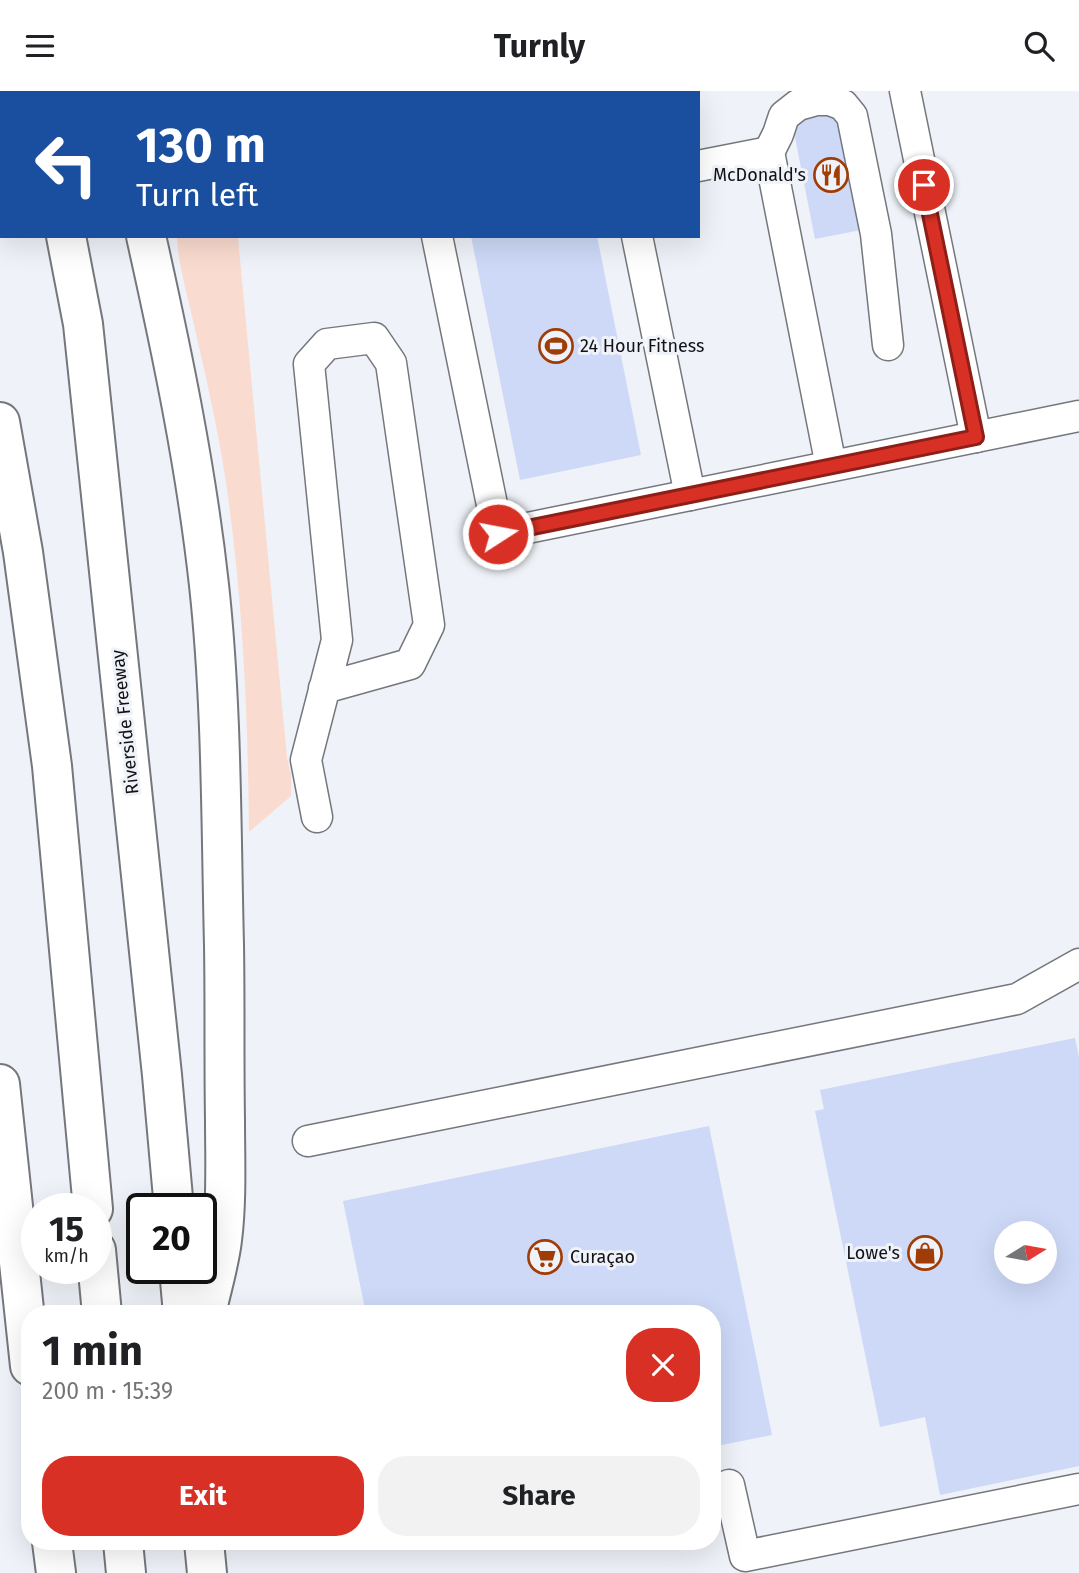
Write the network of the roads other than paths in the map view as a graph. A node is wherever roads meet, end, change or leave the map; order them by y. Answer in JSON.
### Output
{"nodes":[{"id":1,"x":905,"y":91,"type":"edge"},
{"id":2,"x":769,"y":152,"type":"junction"},
{"id":3,"x":700,"y":166,"type":"edge"},
{"id":4,"x":66,"y":238,"type":"edge"},
{"id":5,"x":146,"y":238,"type":"edge"},
{"id":6,"x":437,"y":238,"type":"edge"},
{"id":7,"x":638,"y":238,"type":"edge"},
{"id":8,"x":888,"y":345,"type":"dead end"},
{"id":9,"x":1079,"y":416,"type":"edge"},
{"id":10,"x":0,"y":422,"type":"edge"},
{"id":11,"x":976,"y":437,"type":"junction"},
{"id":12,"x":831,"y":466,"type":"junction"},
{"id":13,"x":690,"y":495,"type":"junction"},
{"id":14,"x":324,"y":688,"type":"junction"},
{"id":15,"x":317,"y":817,"type":"dead end"},
{"id":16,"x":1079,"y":964,"type":"edge"},
{"id":17,"x":0,"y":1084,"type":"edge"},
{"id":18,"x":308,"y":1140,"type":"dead end"},
{"id":19,"x":92,"y":1193,"type":"edge"},
{"id":20,"x":173,"y":1193,"type":"edge"},
{"id":21,"x":99,"y":1284,"type":"edge"},
{"id":22,"x":181,"y":1284,"type":"edge"},
{"id":23,"x":24,"y":1305,"type":"edge"},
{"id":24,"x":101,"y":1305,"type":"edge"},
{"id":25,"x":183,"y":1305,"type":"edge"},
{"id":26,"x":208,"y":1305,"type":"edge"},
{"id":27,"x":729,"y":1485,"type":"dead end"},
{"id":28,"x":1079,"y":1489,"type":"edge"},
{"id":29,"x":53,"y":1550,"type":"edge"},
{"id":30,"x":124,"y":1550,"type":"edge"},
{"id":31,"x":205,"y":1550,"type":"edge"},
{"id":32,"x":56,"y":1573,"type":"edge"},
{"id":33,"x":126,"y":1573,"type":"edge"},
{"id":34,"x":207,"y":1573,"type":"edge"}],
"edges":[{"from":1,"to":11,"type":"street"},
{"from":2,"to":3,"type":"street"},
{"from":2,"to":8,"type":"street"},
{"from":2,"to":12,"type":"street"},
{"from":4,"to":20,"type":"highway","name":"Riverside Freeway"},
{"from":5,"to":26,"type":"highway"},
{"from":6,"to":13,"type":"street"},
{"from":7,"to":13,"type":"street"},
{"from":9,"to":11,"type":"street"},
{"from":10,"to":19,"type":"highway"},
{"from":11,"to":12,"type":"street"},
{"from":12,"to":13,"type":"street"},
{"from":14,"to":14,"type":"street"},
{"from":14,"to":15,"type":"street"},
{"from":16,"to":18,"type":"street"},
{"from":17,"to":23,"type":"highway"},
{"from":21,"to":24,"type":"highway"},
{"from":22,"to":25,"type":"highway"},
{"from":27,"to":28,"type":"street"},
{"from":29,"to":32,"type":"highway"},
{"from":30,"to":33,"type":"highway"},
{"from":31,"to":34,"type":"highway"}]}
